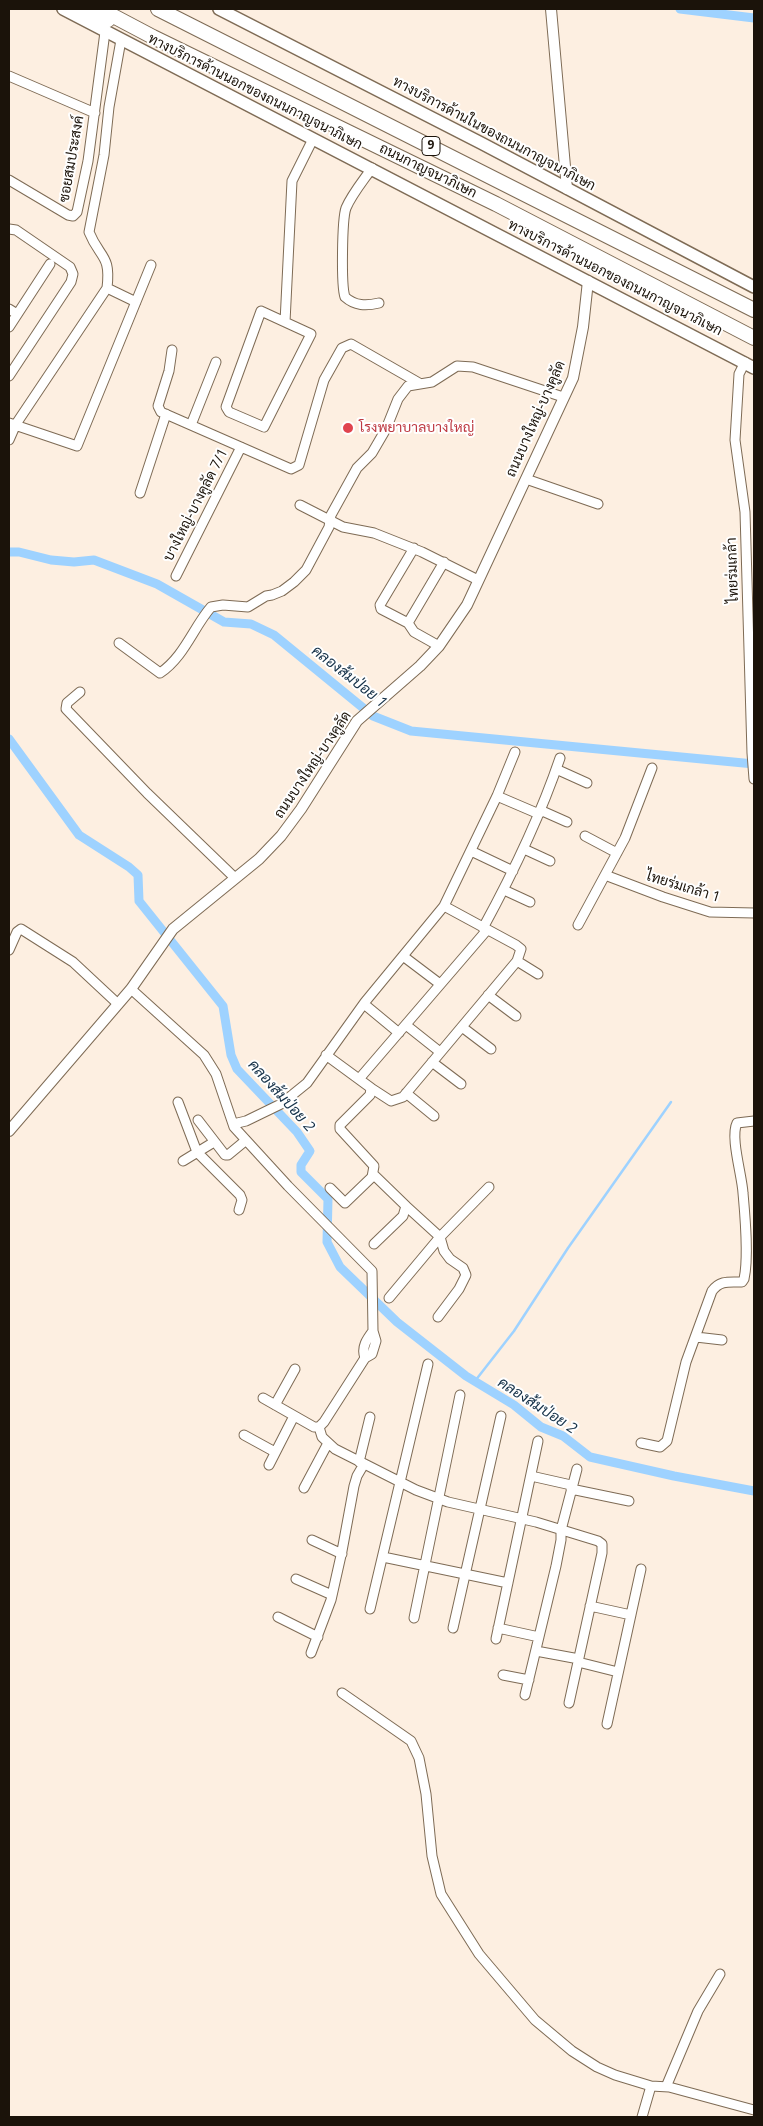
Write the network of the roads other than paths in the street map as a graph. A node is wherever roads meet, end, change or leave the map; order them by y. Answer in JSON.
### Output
{"nodes":[{"id":1,"x":62,"y":9,"type":"edge"},
{"id":2,"x":80,"y":9,"type":"edge"},
{"id":3,"x":100,"y":9,"type":"edge"},
{"id":4,"x":218,"y":9,"type":"edge"},
{"id":5,"x":551,"y":9,"type":"edge"},
{"id":6,"x":162,"y":11,"type":"edge"},
{"id":7,"x":105,"y":32,"type":"junction"},
{"id":8,"x":153,"y":37,"type":"junction"},
{"id":9,"x":121,"y":40,"type":"junction"},
{"id":10,"x":9,"y":76,"type":"edge"},
{"id":11,"x":94,"y":112,"type":"junction"},
{"id":12,"x":313,"y":139,"type":"junction"},
{"id":13,"x":372,"y":168,"type":"junction"},
{"id":14,"x":9,"y":180,"type":"edge"},
{"id":15,"x":567,"y":189,"type":"junction"},
{"id":16,"x":9,"y":229,"type":"edge"},
{"id":17,"x":50,"y":264,"type":"dead end"},
{"id":18,"x":151,"y":265,"type":"dead end"},
{"id":19,"x":588,"y":281,"type":"junction"},
{"id":20,"x":754,"y":287,"type":"edge"},
{"id":21,"x":107,"y":288,"type":"junction"},
{"id":22,"x":136,"y":302,"type":"junction"},
{"id":23,"x":378,"y":303,"type":"dead end"},
{"id":24,"x":9,"y":309,"type":"edge"},
{"id":25,"x":754,"y":310,"type":"edge"},
{"id":26,"x":17,"y":314,"type":"junction"},
{"id":27,"x":717,"y":319,"type":"junction"},
{"id":28,"x":285,"y":322,"type":"junction"},
{"id":29,"x":9,"y":327,"type":"edge"},
{"id":30,"x":754,"y":338,"type":"edge"},
{"id":31,"x":172,"y":350,"type":"dead end"},
{"id":32,"x":754,"y":350,"type":"edge"},
{"id":33,"x":216,"y":362,"type":"dead end"},
{"id":34,"x":749,"y":365,"type":"edge"},
{"id":35,"x":9,"y":376,"type":"edge"},
{"id":36,"x":418,"y":383,"type":"junction"},
{"id":37,"x":563,"y":397,"type":"junction"},
{"id":38,"x":166,"y":414,"type":"junction"},
{"id":39,"x":13,"y":424,"type":"edge"},
{"id":40,"x":191,"y":425,"type":"junction"},
{"id":41,"x":9,"y":440,"type":"edge"},
{"id":42,"x":241,"y":447,"type":"junction"},
{"id":43,"x":526,"y":479,"type":"junction"},
{"id":44,"x":140,"y":493,"type":"dead end"},
{"id":45,"x":598,"y":504,"type":"dead end"},
{"id":46,"x":300,"y":506,"type":"dead end"},
{"id":47,"x":331,"y":521,"type":"junction"},
{"id":48,"x":414,"y":548,"type":"junction"},
{"id":49,"x":444,"y":562,"type":"junction"},
{"id":50,"x":176,"y":576,"type":"dead end"},
{"id":51,"x":478,"y":580,"type":"junction"},
{"id":52,"x":408,"y":623,"type":"junction"},
{"id":53,"x":119,"y":643,"type":"dead end"},
{"id":54,"x":440,"y":646,"type":"junction"},
{"id":55,"x":80,"y":692,"type":"dead end"},
{"id":56,"x":515,"y":752,"type":"dead end"},
{"id":57,"x":560,"y":758,"type":"dead end"},
{"id":58,"x":652,"y":768,"type":"dead end"},
{"id":59,"x":556,"y":770,"type":"junction"},
{"id":60,"x":754,"y":775,"type":"edge"},
{"id":61,"x":588,"y":784,"type":"dead end"},
{"id":62,"x":497,"y":796,"type":"junction"},
{"id":63,"x":539,"y":812,"type":"junction"},
{"id":64,"x":567,"y":822,"type":"dead end"},
{"id":65,"x":585,"y":836,"type":"dead end"},
{"id":66,"x":524,"y":849,"type":"junction"},
{"id":67,"x":471,"y":851,"type":"junction"},
{"id":68,"x":617,"y":853,"type":"junction"},
{"id":69,"x":550,"y":861,"type":"dead end"},
{"id":70,"x":513,"y":871,"type":"junction"},
{"id":71,"x":605,"y":875,"type":"junction"},
{"id":72,"x":235,"y":878,"type":"junction"},
{"id":73,"x":504,"y":890,"type":"junction"},
{"id":74,"x":530,"y":902,"type":"dead end"},
{"id":75,"x":444,"y":906,"type":"junction"},
{"id":76,"x":754,"y":913,"type":"edge"},
{"id":77,"x":578,"y":924,"type":"dead end"},
{"id":78,"x":485,"y":929,"type":"junction"},
{"id":79,"x":9,"y":950,"type":"edge"},
{"id":80,"x":403,"y":956,"type":"junction"},
{"id":81,"x":517,"y":961,"type":"junction"},
{"id":82,"x":538,"y":974,"type":"dead end"},
{"id":83,"x":440,"y":984,"type":"junction"},
{"id":84,"x":131,"y":989,"type":"junction"},
{"id":85,"x":488,"y":995,"type":"junction"},
{"id":86,"x":118,"y":1004,"type":"junction"},
{"id":87,"x":364,"y":1004,"type":"junction"},
{"id":88,"x":516,"y":1016,"type":"dead end"},
{"id":89,"x":406,"y":1025,"type":"junction"},
{"id":90,"x":462,"y":1027,"type":"junction"},
{"id":91,"x":399,"y":1033,"type":"junction"},
{"id":92,"x":491,"y":1049,"type":"dead end"},
{"id":93,"x":440,"y":1052,"type":"junction"},
{"id":94,"x":326,"y":1055,"type":"junction"},
{"id":95,"x":432,"y":1062,"type":"junction"},
{"id":96,"x":359,"y":1079,"type":"junction"},
{"id":97,"x":461,"y":1084,"type":"dead end"},
{"id":98,"x":371,"y":1088,"type":"junction"},
{"id":99,"x":406,"y":1093,"type":"junction"},
{"id":100,"x":178,"y":1102,"type":"dead end"},
{"id":101,"x":434,"y":1116,"type":"dead end"},
{"id":102,"x":198,"y":1120,"type":"dead end"},
{"id":103,"x":754,"y":1121,"type":"edge"},
{"id":104,"x":233,"y":1124,"type":"junction"},
{"id":105,"x":9,"y":1131,"type":"edge"},
{"id":106,"x":245,"y":1141,"type":"junction"},
{"id":107,"x":214,"y":1142,"type":"junction"},
{"id":108,"x":197,"y":1152,"type":"junction"},
{"id":109,"x":183,"y":1161,"type":"dead end"},
{"id":110,"x":373,"y":1174,"type":"junction"},
{"id":111,"x":489,"y":1187,"type":"dead end"},
{"id":112,"x":330,"y":1188,"type":"dead end"},
{"id":113,"x":406,"y":1206,"type":"junction"},
{"id":114,"x":239,"y":1210,"type":"dead end"},
{"id":115,"x":440,"y":1237,"type":"junction"},
{"id":116,"x":374,"y":1244,"type":"dead end"},
{"id":117,"x":389,"y":1298,"type":"dead end"},
{"id":118,"x":438,"y":1317,"type":"dead end"},
{"id":119,"x":696,"y":1337,"type":"junction"},
{"id":120,"x":722,"y":1340,"type":"dead end"},
{"id":121,"x":428,"y":1364,"type":"dead end"},
{"id":122,"x":295,"y":1369,"type":"dead end"},
{"id":123,"x":460,"y":1395,"type":"dead end"},
{"id":124,"x":263,"y":1398,"type":"dead end"},
{"id":125,"x":274,"y":1405,"type":"junction"},
{"id":126,"x":294,"y":1416,"type":"junction"},
{"id":127,"x":501,"y":1416,"type":"dead end"},
{"id":128,"x":370,"y":1417,"type":"dead end"},
{"id":129,"x":319,"y":1427,"type":"junction"},
{"id":130,"x":244,"y":1435,"type":"dead end"},
{"id":131,"x":538,"y":1442,"type":"dead end"},
{"id":132,"x":328,"y":1443,"type":"junction"},
{"id":133,"x":641,"y":1443,"type":"dead end"},
{"id":134,"x":275,"y":1452,"type":"junction"},
{"id":135,"x":362,"y":1463,"type":"junction"},
{"id":136,"x":269,"y":1465,"type":"dead end"},
{"id":137,"x":577,"y":1469,"type":"dead end"},
{"id":138,"x":531,"y":1476,"type":"junction"},
{"id":139,"x":400,"y":1482,"type":"junction"},
{"id":140,"x":571,"y":1487,"type":"junction"},
{"id":141,"x":304,"y":1488,"type":"dead end"},
{"id":142,"x":440,"y":1499,"type":"junction"},
{"id":143,"x":629,"y":1501,"type":"dead end"},
{"id":144,"x":479,"y":1510,"type":"junction"},
{"id":145,"x":522,"y":1519,"type":"junction"},
{"id":146,"x":561,"y":1530,"type":"junction"},
{"id":147,"x":312,"y":1540,"type":"dead end"},
{"id":148,"x":342,"y":1554,"type":"junction"},
{"id":149,"x":382,"y":1557,"type":"junction"},
{"id":150,"x":425,"y":1566,"type":"junction"},
{"id":151,"x":640,"y":1569,"type":"dead end"},
{"id":152,"x":465,"y":1575,"type":"junction"},
{"id":153,"x":296,"y":1579,"type":"dead end"},
{"id":154,"x":508,"y":1583,"type":"junction"},
{"id":155,"x":332,"y":1596,"type":"junction"},
{"id":156,"x":590,"y":1606,"type":"junction"},
{"id":157,"x":370,"y":1609,"type":"dead end"},
{"id":158,"x":631,"y":1615,"type":"junction"},
{"id":159,"x":278,"y":1617,"type":"dead end"},
{"id":160,"x":414,"y":1618,"type":"dead end"},
{"id":161,"x":453,"y":1628,"type":"dead end"},
{"id":162,"x":498,"y":1628,"type":"junction"},
{"id":163,"x":318,"y":1636,"type":"junction"},
{"id":164,"x":539,"y":1637,"type":"junction"},
{"id":165,"x":496,"y":1639,"type":"dead end"},
{"id":166,"x":536,"y":1651,"type":"junction"},
{"id":167,"x":311,"y":1653,"type":"dead end"},
{"id":168,"x":578,"y":1660,"type":"junction"},
{"id":169,"x":618,"y":1672,"type":"junction"},
{"id":170,"x":503,"y":1675,"type":"dead end"},
{"id":171,"x":529,"y":1680,"type":"junction"},
{"id":172,"x":342,"y":1693,"type":"dead end"},
{"id":173,"x":525,"y":1695,"type":"dead end"},
{"id":174,"x":569,"y":1703,"type":"dead end"},
{"id":175,"x":607,"y":1724,"type":"dead end"},
{"id":176,"x":720,"y":1974,"type":"dead end"},
{"id":177,"x":651,"y":2086,"type":"junction"},
{"id":178,"x":666,"y":2086,"type":"junction"},
{"id":179,"x":754,"y":2110,"type":"edge"},
{"id":180,"x":642,"y":2117,"type":"edge"}],
"edges":[{"from":1,"to":7,"type":"main road","name":"ทางบริการด้านนอกของถนนกาญจนาภิเษก"},
{"from":2,"to":8,"type":"highway"},
{"from":3,"to":8,"type":"highway","name":"ถนนกาญจนาภิเษก","number":"9"},
{"from":4,"to":15,"type":"main road","name":"ทางบริการด้านในของถนนกาญจนาภิเษก"},
{"from":5,"to":15,"type":"street"},
{"from":6,"to":25,"type":"highway","name":"ถนนกาญจนาภิเษก","number":"9"},
{"from":7,"to":9,"type":"main road","name":"ทางบริการด้านนอกของถนนกาญจนาภิเษก"},
{"from":7,"to":11,"type":"street","name":"ซอยสมประสงค์"},
{"from":8,"to":27,"type":"highway","name":"ถนนกาญจนาภิเษก","number":"9"},
{"from":9,"to":12,"type":"main road","name":"ทางบริการด้านนอกของถนนกาญจนาภิเษก"},
{"from":9,"to":21,"type":"street"},
{"from":10,"to":11,"type":"street"},
{"from":11,"to":14,"type":"street","name":"ซอยสมประสงค์"},
{"from":12,"to":13,"type":"main road","name":"ทางบริการด้านนอกของถนนกาญจนาภิเษก"},
{"from":12,"to":28,"type":"street"},
{"from":13,"to":19,"type":"main road","name":"ทางบริการด้านนอกของถนนกาญจนาภิเษก"},
{"from":13,"to":23,"type":"street"},
{"from":15,"to":20,"type":"main road","name":"ทางบริการด้านในของถนนกาญจนาภิเษก"},
{"from":16,"to":35,"type":"street"},
{"from":17,"to":26,"type":"street"},
{"from":18,"to":22,"type":"street"},
{"from":19,"to":34,"type":"main road","name":"ทางบริการด้านนอกของถนนกาญจนาภิเษก"},
{"from":19,"to":37,"type":"street","name":"ถนนบางใหญ่-บางคูลัด"},
{"from":21,"to":22,"type":"street"},
{"from":21,"to":39,"type":"street"},
{"from":22,"to":39,"type":"street"},
{"from":24,"to":26,"type":"street"},
{"from":26,"to":29,"type":"street"},
{"from":27,"to":30,"type":"highway","name":"ถนนกาญจนาภิเษก","number":"9"},
{"from":27,"to":32,"type":"highway"},
{"from":28,"to":28,"type":"street"},
{"from":31,"to":38,"type":"street"},
{"from":33,"to":40,"type":"street"},
{"from":34,"to":60,"type":"street","name":"ไทยร่มเกล้า"},
{"from":36,"to":37,"type":"street"},
{"from":36,"to":42,"type":"street"},
{"from":36,"to":47,"type":"street"},
{"from":37,"to":43,"type":"street","name":"ถนนบางใหญ่-บางคูลัด"},
{"from":38,"to":40,"type":"street"},
{"from":38,"to":44,"type":"street"},
{"from":39,"to":41,"type":"street"},
{"from":40,"to":42,"type":"street"},
{"from":42,"to":50,"type":"street","name":"บางใหญ่-บางคูลัด 7/1"},
{"from":43,"to":45,"type":"street"},
{"from":43,"to":51,"type":"street","name":"ถนนบางใหญ่-บางคูลัด"},
{"from":46,"to":47,"type":"street"},
{"from":47,"to":48,"type":"street"},
{"from":47,"to":53,"type":"street"},
{"from":48,"to":49,"type":"street"},
{"from":48,"to":52,"type":"street"},
{"from":49,"to":51,"type":"street"},
{"from":49,"to":52,"type":"street"},
{"from":51,"to":54,"type":"street","name":"ถนนบางใหญ่-บางคูลัด"},
{"from":52,"to":54,"type":"street"},
{"from":54,"to":72,"type":"street","name":"ถนนบางใหญ่-บางคูลัด"},
{"from":55,"to":72,"type":"street"},
{"from":56,"to":62,"type":"street"},
{"from":57,"to":59,"type":"street"},
{"from":58,"to":68,"type":"street"},
{"from":59,"to":61,"type":"street"},
{"from":59,"to":63,"type":"street"},
{"from":62,"to":63,"type":"street"},
{"from":62,"to":67,"type":"street"},
{"from":63,"to":64,"type":"street"},
{"from":63,"to":66,"type":"street"},
{"from":65,"to":68,"type":"street"},
{"from":66,"to":69,"type":"street"},
{"from":66,"to":70,"type":"street"},
{"from":67,"to":70,"type":"street"},
{"from":67,"to":75,"type":"street"},
{"from":68,"to":71,"type":"street"},
{"from":70,"to":73,"type":"street"},
{"from":71,"to":76,"type":"street","name":"ไทยร่มเกล้า 1"},
{"from":71,"to":77,"type":"street"},
{"from":72,"to":84,"type":"street","name":"ถนนบางใหญ่-บางคูลัด"},
{"from":73,"to":74,"type":"street"},
{"from":73,"to":78,"type":"street"},
{"from":75,"to":78,"type":"street"},
{"from":75,"to":80,"type":"street"},
{"from":78,"to":81,"type":"street"},
{"from":78,"to":83,"type":"street"},
{"from":79,"to":86,"type":"street"},
{"from":80,"to":83,"type":"street"},
{"from":80,"to":87,"type":"street"},
{"from":81,"to":82,"type":"street"},
{"from":81,"to":85,"type":"street"},
{"from":83,"to":89,"type":"street"},
{"from":84,"to":86,"type":"street","name":"ถนนบางใหญ่-บางคูลัด"},
{"from":84,"to":104,"type":"street"},
{"from":85,"to":88,"type":"street"},
{"from":85,"to":90,"type":"street"},
{"from":86,"to":105,"type":"street","name":"ถนนบางใหญ่-บางคูลัด"},
{"from":87,"to":91,"type":"street"},
{"from":87,"to":94,"type":"street"},
{"from":89,"to":91,"type":"street"},
{"from":89,"to":93,"type":"street"},
{"from":90,"to":92,"type":"street"},
{"from":90,"to":93,"type":"street"},
{"from":91,"to":96,"type":"street"},
{"from":93,"to":95,"type":"street"},
{"from":94,"to":96,"type":"street"},
{"from":94,"to":104,"type":"street"},
{"from":95,"to":97,"type":"street"},
{"from":95,"to":99,"type":"street"},
{"from":96,"to":98,"type":"street"},
{"from":98,"to":99,"type":"street"},
{"from":98,"to":110,"type":"street"},
{"from":99,"to":101,"type":"street"},
{"from":100,"to":108,"type":"street"},
{"from":102,"to":107,"type":"street"},
{"from":103,"to":119,"type":"street"},
{"from":104,"to":106,"type":"street"},
{"from":106,"to":107,"type":"street"},
{"from":106,"to":129,"type":"street"},
{"from":107,"to":108,"type":"street"},
{"from":108,"to":109,"type":"street"},
{"from":108,"to":114,"type":"street"},
{"from":110,"to":112,"type":"street"},
{"from":110,"to":113,"type":"street"},
{"from":111,"to":115,"type":"street"},
{"from":113,"to":115,"type":"street"},
{"from":113,"to":116,"type":"street"},
{"from":115,"to":117,"type":"street"},
{"from":115,"to":118,"type":"street"},
{"from":119,"to":120,"type":"street"},
{"from":119,"to":133,"type":"street"},
{"from":121,"to":139,"type":"street"},
{"from":122,"to":125,"type":"street"},
{"from":123,"to":142,"type":"street"},
{"from":124,"to":125,"type":"street"},
{"from":125,"to":126,"type":"street"},
{"from":126,"to":129,"type":"street"},
{"from":126,"to":134,"type":"street"},
{"from":127,"to":144,"type":"street"},
{"from":128,"to":135,"type":"street"},
{"from":129,"to":132,"type":"street"},
{"from":130,"to":134,"type":"street"},
{"from":131,"to":138,"type":"street"},
{"from":132,"to":135,"type":"street"},
{"from":132,"to":141,"type":"street"},
{"from":134,"to":136,"type":"street"},
{"from":135,"to":139,"type":"street"},
{"from":135,"to":148,"type":"street"},
{"from":137,"to":140,"type":"street"},
{"from":138,"to":140,"type":"street"},
{"from":138,"to":145,"type":"street"},
{"from":139,"to":142,"type":"street"},
{"from":139,"to":149,"type":"street"},
{"from":140,"to":143,"type":"street"},
{"from":140,"to":146,"type":"street"},
{"from":142,"to":144,"type":"street"},
{"from":142,"to":150,"type":"street"},
{"from":144,"to":145,"type":"street"},
{"from":144,"to":152,"type":"street"},
{"from":145,"to":146,"type":"street"},
{"from":145,"to":154,"type":"street"},
{"from":146,"to":156,"type":"street"},
{"from":146,"to":164,"type":"street"},
{"from":147,"to":148,"type":"street"},
{"from":148,"to":155,"type":"street"},
{"from":149,"to":150,"type":"street"},
{"from":149,"to":157,"type":"street"},
{"from":150,"to":152,"type":"street"},
{"from":150,"to":160,"type":"street"},
{"from":151,"to":158,"type":"street"},
{"from":152,"to":154,"type":"street"},
{"from":152,"to":161,"type":"street"},
{"from":153,"to":155,"type":"street"},
{"from":154,"to":162,"type":"street"},
{"from":155,"to":163,"type":"street"},
{"from":156,"to":158,"type":"street"},
{"from":156,"to":168,"type":"street"},
{"from":158,"to":169,"type":"street"},
{"from":159,"to":163,"type":"street"},
{"from":162,"to":164,"type":"street"},
{"from":162,"to":165,"type":"street"},
{"from":163,"to":167,"type":"street"},
{"from":164,"to":166,"type":"street"},
{"from":166,"to":168,"type":"street"},
{"from":166,"to":171,"type":"street"},
{"from":168,"to":169,"type":"street"},
{"from":168,"to":174,"type":"street"},
{"from":169,"to":175,"type":"street"},
{"from":170,"to":171,"type":"street"},
{"from":171,"to":173,"type":"street"},
{"from":172,"to":177,"type":"street"},
{"from":176,"to":178,"type":"street"},
{"from":177,"to":178,"type":"street"},
{"from":177,"to":180,"type":"street"},
{"from":178,"to":179,"type":"street"}]}
